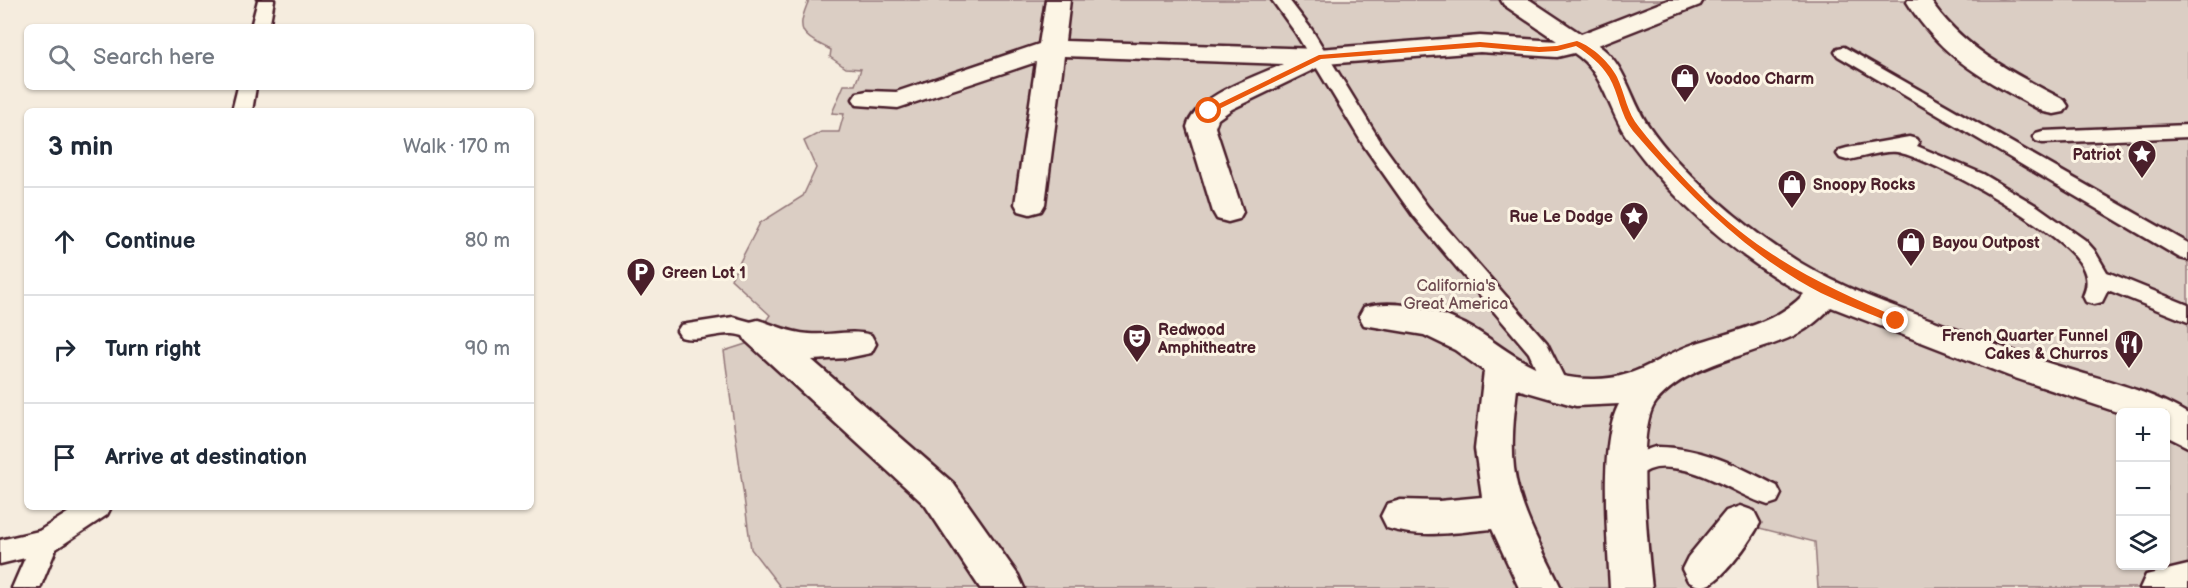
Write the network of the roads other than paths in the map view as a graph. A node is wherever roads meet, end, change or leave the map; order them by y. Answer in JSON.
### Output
{"nodes":[{"id":1,"x":266,"y":0,"type":"edge"},
{"id":2,"x":1058,"y":0,"type":"edge"},
{"id":3,"x":1280,"y":0,"type":"edge"},
{"id":4,"x":1513,"y":0,"type":"edge"},
{"id":5,"x":1691,"y":0,"type":"edge"},
{"id":6,"x":1919,"y":2,"type":"dead end"},
{"id":7,"x":261,"y":24,"type":"edge"},
{"id":8,"x":1577,"y":44,"type":"junction"},
{"id":9,"x":1053,"y":48,"type":"junction"},
{"id":10,"x":1844,"y":52,"type":"dead end"},
{"id":11,"x":1319,"y":57,"type":"junction"},
{"id":12,"x":246,"y":90,"type":"edge"},
{"id":13,"x":867,"y":99,"type":"dead end"},
{"id":14,"x":2054,"y":106,"type":"dead end"},
{"id":15,"x":243,"y":108,"type":"edge"},
{"id":16,"x":2188,"y":131,"type":"edge"},
{"id":17,"x":2043,"y":137,"type":"dead end"},
{"id":18,"x":1925,"y":140,"type":"dead end"},
{"id":19,"x":1894,"y":145,"type":"junction"},
{"id":20,"x":1847,"y":154,"type":"dead end"},
{"id":21,"x":1032,"y":191,"type":"dead end"},
{"id":22,"x":1228,"y":212,"type":"dead end"},
{"id":23,"x":2188,"y":253,"type":"edge"},
{"id":24,"x":1826,"y":291,"type":"junction"},
{"id":25,"x":2188,"y":314,"type":"edge"},
{"id":26,"x":1376,"y":316,"type":"dead end"},
{"id":27,"x":689,"y":331,"type":"dead end"},
{"id":28,"x":758,"y":332,"type":"junction"},
{"id":29,"x":859,"y":344,"type":"dead end"},
{"id":30,"x":1502,"y":366,"type":"junction"},
{"id":31,"x":1658,"y":378,"type":"junction"},
{"id":32,"x":1557,"y":388,"type":"junction"},
{"id":33,"x":2146,"y":408,"type":"edge"},
{"id":34,"x":2170,"y":421,"type":"edge"},
{"id":35,"x":2188,"y":432,"type":"edge"},
{"id":36,"x":1626,"y":474,"type":"junction"},
{"id":37,"x":1768,"y":494,"type":"dead end"},
{"id":38,"x":93,"y":510,"type":"edge"},
{"id":39,"x":1507,"y":512,"type":"junction"},
{"id":40,"x":1401,"y":516,"type":"dead end"},
{"id":41,"x":1740,"y":523,"type":"dead end"},
{"id":42,"x":46,"y":541,"type":"junction"},
{"id":43,"x":0,"y":552,"type":"edge"},
{"id":44,"x":1702,"y":569,"type":"dead end"},
{"id":45,"x":2188,"y":583,"type":"edge"},
{"id":46,"x":26,"y":588,"type":"edge"},
{"id":47,"x":1003,"y":588,"type":"edge"},
{"id":48,"x":1539,"y":588,"type":"edge"},
{"id":49,"x":1632,"y":588,"type":"edge"},
{"id":50,"x":2161,"y":588,"type":"edge"}],
"edges":[{"from":1,"to":7,"type":"lane"},
{"from":2,"to":9,"type":"street"},
{"from":3,"to":11,"type":"lane"},
{"from":4,"to":8,"type":"street"},
{"from":5,"to":8,"type":"street"},
{"from":6,"to":14,"type":"street"},
{"from":8,"to":11,"type":"street"},
{"from":8,"to":24,"type":"street"},
{"from":9,"to":11,"type":"street"},
{"from":9,"to":13,"type":"street"},
{"from":9,"to":21,"type":"street"},
{"from":10,"to":23,"type":"lane"},
{"from":11,"to":22,"type":"street"},
{"from":11,"to":32,"type":"lane"},
{"from":12,"to":15,"type":"lane"},
{"from":16,"to":17,"type":"lane"},
{"from":18,"to":19,"type":"lane"},
{"from":19,"to":20,"type":"lane"},
{"from":19,"to":25,"type":"lane"},
{"from":24,"to":31,"type":"street"},
{"from":24,"to":33,"type":"street"},
{"from":26,"to":30,"type":"street"},
{"from":27,"to":28,"type":"lane"},
{"from":28,"to":29,"type":"street"},
{"from":28,"to":47,"type":"street"},
{"from":30,"to":32,"type":"street"},
{"from":30,"to":39,"type":"street"},
{"from":31,"to":32,"type":"street"},
{"from":31,"to":36,"type":"street"},
{"from":34,"to":35,"type":"street"},
{"from":36,"to":37,"type":"lane"},
{"from":36,"to":49,"type":"street"},
{"from":38,"to":42,"type":"lane"},
{"from":39,"to":40,"type":"street"},
{"from":39,"to":48,"type":"street"},
{"from":41,"to":44,"type":"street"},
{"from":42,"to":43,"type":"lane"},
{"from":42,"to":46,"type":"lane"},
{"from":45,"to":50,"type":"street"}]}
